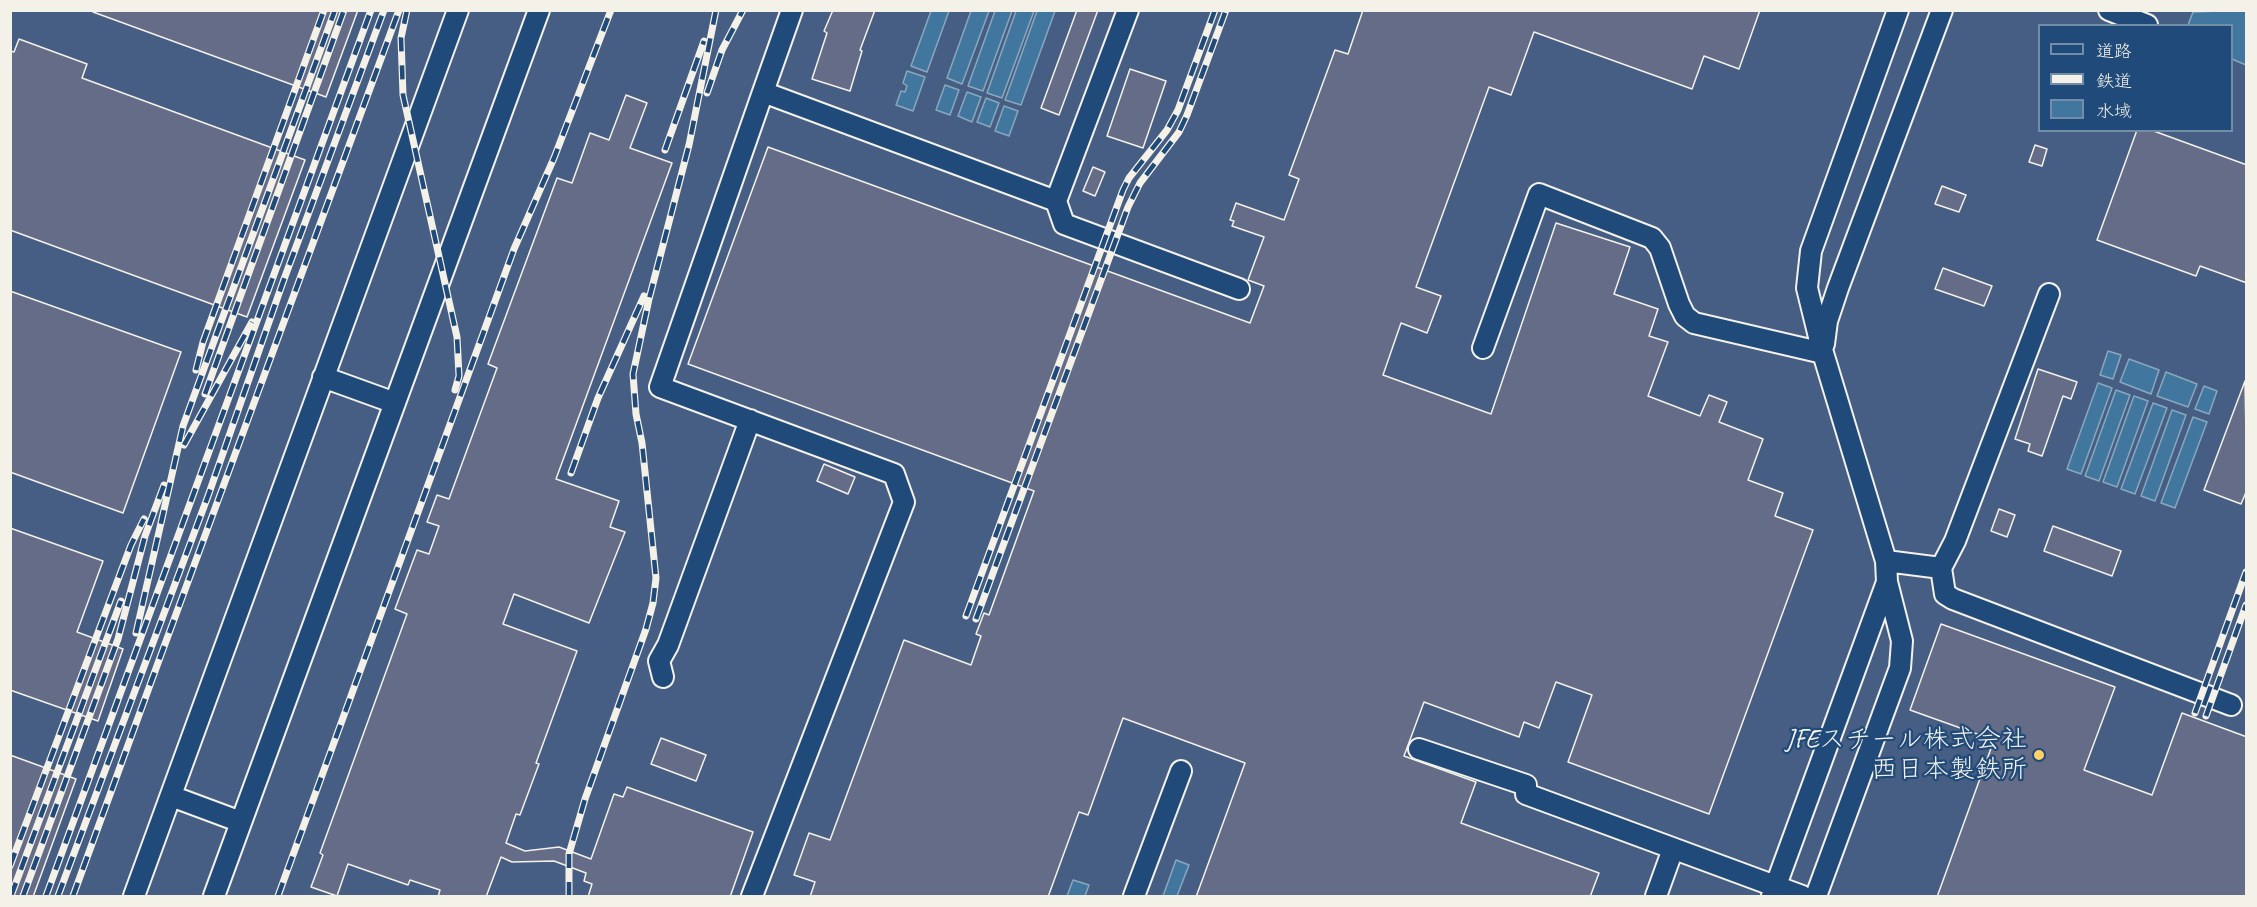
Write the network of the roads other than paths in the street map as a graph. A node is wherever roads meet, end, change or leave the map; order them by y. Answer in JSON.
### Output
{"nodes":[{"id":1,"x":458,"y":10,"type":"edge"},
{"id":2,"x":539,"y":10,"type":"edge"},
{"id":3,"x":792,"y":10,"type":"edge"},
{"id":4,"x":1128,"y":10,"type":"edge"},
{"id":5,"x":1898,"y":10,"type":"edge"},
{"id":6,"x":1942,"y":10,"type":"edge"},
{"id":7,"x":2109,"y":10,"type":"edge"},
{"id":8,"x":2144,"y":24,"type":"edge"},
{"id":9,"x":763,"y":92,"type":"junction"},
{"id":10,"x":1056,"y":201,"type":"junction"},
{"id":11,"x":1239,"y":289,"type":"dead end"},
{"id":12,"x":2049,"y":294,"type":"dead end"},
{"id":13,"x":1483,"y":348,"type":"dead end"},
{"id":14,"x":1823,"y":353,"type":"junction"},
{"id":15,"x":324,"y":377,"type":"junction"},
{"id":16,"x":395,"y":403,"type":"junction"},
{"id":17,"x":750,"y":420,"type":"junction"},
{"id":18,"x":1886,"y":561,"type":"junction"},
{"id":19,"x":1941,"y":568,"type":"junction"},
{"id":20,"x":1887,"y":582,"type":"junction"},
{"id":21,"x":663,"y":677,"type":"dead end"},
{"id":22,"x":2231,"y":705,"type":"dead end"},
{"id":23,"x":1419,"y":749,"type":"dead end"},
{"id":24,"x":1181,"y":771,"type":"dead end"},
{"id":25,"x":171,"y":796,"type":"junction"},
{"id":26,"x":241,"y":822,"type":"junction"},
{"id":27,"x":1673,"y":849,"type":"junction"},
{"id":28,"x":1774,"y":891,"type":"edge"},
{"id":29,"x":134,"y":897,"type":"edge"},
{"id":30,"x":214,"y":897,"type":"edge"},
{"id":31,"x":752,"y":897,"type":"edge"},
{"id":32,"x":1134,"y":897,"type":"edge"},
{"id":33,"x":1656,"y":897,"type":"edge"},
{"id":34,"x":1802,"y":897,"type":"edge"},
{"id":35,"x":1816,"y":897,"type":"edge"}],
"edges":[{"from":1,"to":15,"type":"lane"},
{"from":2,"to":16,"type":"lane"},
{"from":3,"to":9,"type":"lane"},
{"from":4,"to":10,"type":"lane"},
{"from":5,"to":14,"type":"lane"},
{"from":6,"to":14,"type":"lane"},
{"from":7,"to":8,"type":"lane"},
{"from":9,"to":10,"type":"lane"},
{"from":9,"to":17,"type":"lane"},
{"from":10,"to":11,"type":"lane"},
{"from":12,"to":19,"type":"lane"},
{"from":13,"to":14,"type":"lane"},
{"from":14,"to":18,"type":"lane"},
{"from":15,"to":16,"type":"lane"},
{"from":15,"to":25,"type":"lane"},
{"from":16,"to":26,"type":"lane"},
{"from":17,"to":21,"type":"lane"},
{"from":17,"to":31,"type":"lane"},
{"from":18,"to":19,"type":"lane"},
{"from":18,"to":20,"type":"lane"},
{"from":19,"to":22,"type":"lane"},
{"from":20,"to":28,"type":"lane"},
{"from":20,"to":35,"type":"lane"},
{"from":23,"to":27,"type":"lane"},
{"from":24,"to":32,"type":"lane"},
{"from":25,"to":26,"type":"lane"},
{"from":25,"to":29,"type":"lane"},
{"from":26,"to":30,"type":"lane"},
{"from":27,"to":28,"type":"lane"},
{"from":27,"to":33,"type":"lane"},
{"from":28,"to":34,"type":"lane"}]}
